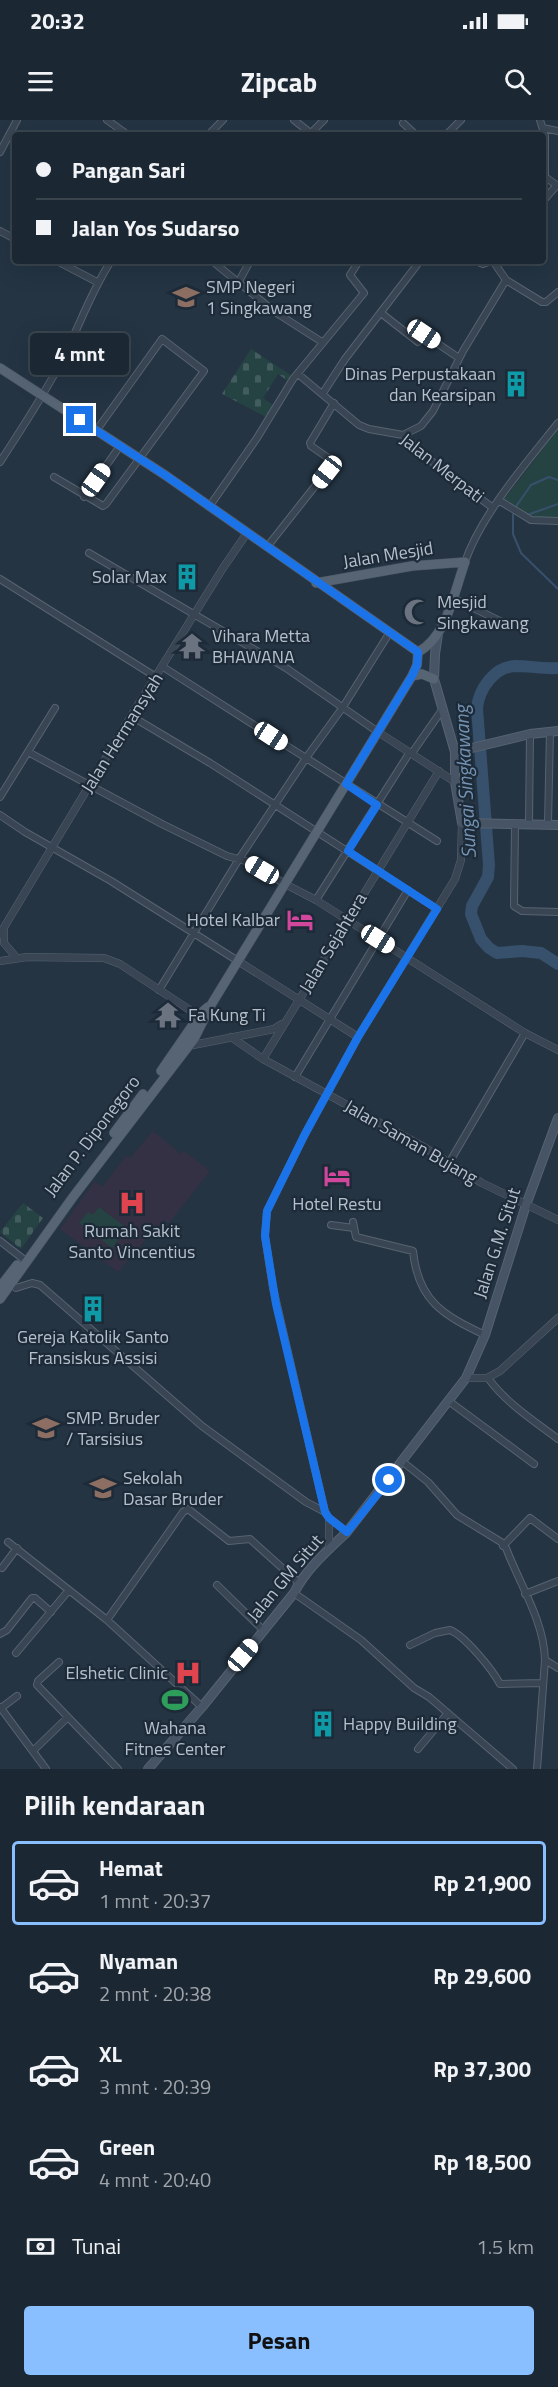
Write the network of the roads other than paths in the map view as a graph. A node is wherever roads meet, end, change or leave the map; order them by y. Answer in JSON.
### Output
{"nodes":[{"id":1,"x":17,"y":120,"type":"edge"},
{"id":2,"x":107,"y":120,"type":"edge"},
{"id":3,"x":223,"y":120,"type":"edge"},
{"id":4,"x":294,"y":120,"type":"edge"},
{"id":5,"x":324,"y":120,"type":"edge"},
{"id":6,"x":461,"y":120,"type":"edge"},
{"id":7,"x":540,"y":120,"type":"edge"},
{"id":8,"x":403,"y":123,"type":"dead end"},
{"id":9,"x":543,"y":128,"type":"junction"},
{"id":10,"x":558,"y":131,"type":"edge"},
{"id":11,"x":124,"y":132,"type":"edge"},
{"id":12,"x":211,"y":132,"type":"edge"},
{"id":13,"x":309,"y":132,"type":"edge"},
{"id":14,"x":314,"y":132,"type":"edge"},
{"id":15,"x":413,"y":132,"type":"edge"},
{"id":16,"x":449,"y":132,"type":"edge"},
{"id":17,"x":543,"y":132,"type":"edge"},
{"id":18,"x":1,"y":148,"type":"edge"},
{"id":19,"x":556,"y":185,"type":"edge"},
{"id":20,"x":546,"y":197,"type":"edge"},
{"id":21,"x":63,"y":264,"type":"edge"},
{"id":22,"x":109,"y":264,"type":"edge"},
{"id":23,"x":216,"y":264,"type":"edge"},
{"id":24,"x":248,"y":264,"type":"edge"},
{"id":25,"x":357,"y":264,"type":"edge"},
{"id":26,"x":418,"y":264,"type":"edge"},
{"id":27,"x":494,"y":264,"type":"edge"},
{"id":28,"x":506,"y":280,"type":"junction"},
{"id":29,"x":97,"y":282,"type":"junction"},
{"id":30,"x":238,"y":283,"type":"junction"},
{"id":31,"x":558,"y":292,"type":"edge"},
{"id":32,"x":381,"y":313,"type":"junction"},
{"id":33,"x":322,"y":342,"type":"junction"},
{"id":34,"x":459,"y":358,"type":"junction"},
{"id":35,"x":0,"y":368,"type":"edge"},
{"id":36,"x":298,"y":374,"type":"junction"},
{"id":37,"x":323,"y":393,"type":"junction"},
{"id":38,"x":43,"y":395,"type":"junction"},
{"id":39,"x":334,"y":403,"type":"junction"},
{"id":40,"x":558,"y":423,"type":"edge"},
{"id":41,"x":96,"y":431,"type":"junction"},
{"id":42,"x":403,"y":435,"type":"junction"},
{"id":43,"x":120,"y":446,"type":"junction"},
{"id":44,"x":139,"y":458,"type":"junction"},
{"id":45,"x":0,"y":462,"type":"edge"},
{"id":46,"x":54,"y":477,"type":"dead end"},
{"id":47,"x":84,"y":497,"type":"junction"},
{"id":48,"x":500,"y":501,"type":"junction"},
{"id":49,"x":209,"y":507,"type":"junction"},
{"id":50,"x":494,"y":508,"type":"junction"},
{"id":51,"x":558,"y":521,"type":"edge"},
{"id":52,"x":247,"y":532,"type":"junction"},
{"id":53,"x":267,"y":547,"type":"junction"},
{"id":54,"x":89,"y":553,"type":"dead end"},
{"id":55,"x":465,"y":562,"type":"junction"},
{"id":56,"x":345,"y":578,"type":"junction"},
{"id":57,"x":0,"y":579,"type":"edge"},
{"id":58,"x":316,"y":583,"type":"junction"},
{"id":59,"x":338,"y":595,"type":"junction"},
{"id":60,"x":452,"y":597,"type":"junction"},
{"id":61,"x":195,"y":615,"type":"junction"},
{"id":62,"x":504,"y":623,"type":"dead end"},
{"id":63,"x":390,"y":632,"type":"junction"},
{"id":64,"x":438,"y":634,"type":"junction"},
{"id":65,"x":418,"y":652,"type":"junction"},
{"id":66,"x":163,"y":668,"type":"junction"},
{"id":67,"x":412,"y":676,"type":"junction"},
{"id":68,"x":156,"y":677,"type":"junction"},
{"id":69,"x":434,"y":679,"type":"junction"},
{"id":70,"x":343,"y":707,"type":"junction"},
{"id":71,"x":55,"y":708,"type":"dead end"},
{"id":72,"x":442,"y":710,"type":"junction"},
{"id":73,"x":131,"y":716,"type":"junction"},
{"id":74,"x":554,"y":731,"type":"edge"},
{"id":75,"x":378,"y":732,"type":"junction"},
{"id":76,"x":530,"y":734,"type":"junction"},
{"id":77,"x":28,"y":752,"type":"junction"},
{"id":78,"x":455,"y":752,"type":"junction"},
{"id":79,"x":411,"y":753,"type":"junction"},
{"id":80,"x":306,"y":758,"type":"junction"},
{"id":81,"x":439,"y":771,"type":"junction"},
{"id":82,"x":455,"y":782,"type":"junction"},
{"id":83,"x":91,"y":784,"type":"junction"},
{"id":84,"x":346,"y":784,"type":"junction"},
{"id":85,"x":0,"y":796,"type":"edge"},
{"id":86,"x":274,"y":805,"type":"junction"},
{"id":87,"x":377,"y":805,"type":"junction"},
{"id":88,"x":0,"y":815,"type":"edge"},
{"id":89,"x":406,"y":823,"type":"junction"},
{"id":90,"x":462,"y":823,"type":"junction"},
{"id":91,"x":515,"y":824,"type":"junction"},
{"id":92,"x":529,"y":824,"type":"junction"},
{"id":93,"x":548,"y":824,"type":"junction"},
{"id":94,"x":558,"y":825,"type":"edge"},
{"id":95,"x":316,"y":832,"type":"junction"},
{"id":96,"x":437,"y":841,"type":"dead end"},
{"id":97,"x":51,"y":848,"type":"junction"},
{"id":98,"x":348,"y":851,"type":"junction"},
{"id":99,"x":239,"y":859,"type":"junction"},
{"id":100,"x":377,"y":871,"type":"junction"},
{"id":101,"x":285,"y":884,"type":"junction"},
{"id":102,"x":408,"y":890,"type":"junction"},
{"id":103,"x":316,"y":900,"type":"junction"},
{"id":104,"x":437,"y":909,"type":"junction"},
{"id":105,"x":558,"y":912,"type":"edge"},
{"id":106,"x":347,"y":920,"type":"junction"},
{"id":107,"x":4,"y":923,"type":"edge"},
{"id":108,"x":0,"y":934,"type":"edge"},
{"id":109,"x":195,"y":934,"type":"junction"},
{"id":110,"x":378,"y":939,"type":"junction"},
{"id":111,"x":16,"y":957,"type":"junction"},
{"id":112,"x":408,"y":957,"type":"junction"},
{"id":113,"x":238,"y":961,"type":"junction"},
{"id":114,"x":0,"y":962,"type":"edge"},
{"id":115,"x":159,"y":990,"type":"junction"},
{"id":116,"x":298,"y":1000,"type":"junction"},
{"id":117,"x":211,"y":1005,"type":"junction"},
{"id":118,"x":199,"y":1016,"type":"junction"},
{"id":119,"x":330,"y":1019,"type":"junction"},
{"id":120,"x":285,"y":1023,"type":"junction"},
{"id":121,"x":525,"y":1034,"type":"junction"},
{"id":122,"x":231,"y":1037,"type":"junction"},
{"id":123,"x":358,"y":1037,"type":"junction"},
{"id":124,"x":188,"y":1046,"type":"junction"},
{"id":125,"x":558,"y":1050,"type":"edge"},
{"id":126,"x":263,"y":1059,"type":"junction"},
{"id":127,"x":294,"y":1077,"type":"junction"},
{"id":128,"x":328,"y":1095,"type":"junction"},
{"id":129,"x":558,"y":1118,"type":"edge"},
{"id":130,"x":449,"y":1163,"type":"junction"},
{"id":131,"x":526,"y":1205,"type":"junction"},
{"id":132,"x":558,"y":1220,"type":"edge"},
{"id":133,"x":331,"y":1225,"type":"dead end"},
{"id":134,"x":0,"y":1241,"type":"edge"},
{"id":135,"x":22,"y":1258,"type":"junction"},
{"id":136,"x":0,"y":1287,"type":"edge"},
{"id":137,"x":16,"y":1288,"type":"dead end"},
{"id":138,"x":0,"y":1299,"type":"edge"},
{"id":139,"x":558,"y":1318,"type":"edge"},
{"id":140,"x":485,"y":1335,"type":"junction"},
{"id":141,"x":466,"y":1378,"type":"junction"},
{"id":142,"x":488,"y":1378,"type":"junction"},
{"id":143,"x":450,"y":1402,"type":"junction"},
{"id":144,"x":558,"y":1439,"type":"edge"},
{"id":145,"x":403,"y":1462,"type":"junction"},
{"id":146,"x":534,"y":1464,"type":"dead end"},
{"id":147,"x":327,"y":1515,"type":"junction"},
{"id":148,"x":347,"y":1532,"type":"junction"},
{"id":149,"x":558,"y":1539,"type":"edge"},
{"id":150,"x":8,"y":1542,"type":"dead end"},
{"id":151,"x":503,"y":1546,"type":"junction"},
{"id":152,"x":17,"y":1548,"type":"junction"},
{"id":153,"x":329,"y":1548,"type":"junction"},
{"id":154,"x":2,"y":1568,"type":"dead end"},
{"id":155,"x":558,"y":1581,"type":"edge"},
{"id":156,"x":299,"y":1583,"type":"junction"},
{"id":157,"x":217,"y":1585,"type":"dead end"},
{"id":158,"x":69,"y":1590,"type":"junction"},
{"id":159,"x":294,"y":1593,"type":"junction"},
{"id":160,"x":525,"y":1594,"type":"junction"},
{"id":161,"x":51,"y":1612,"type":"junction"},
{"id":162,"x":107,"y":1620,"type":"junction"},
{"id":163,"x":263,"y":1630,"type":"junction"},
{"id":164,"x":0,"y":1634,"type":"edge"},
{"id":165,"x":410,"y":1645,"type":"dead end"},
{"id":166,"x":16,"y":1653,"type":"dead end"},
{"id":167,"x":545,"y":1660,"type":"junction"},
{"id":168,"x":59,"y":1662,"type":"dead end"},
{"id":169,"x":558,"y":1668,"type":"edge"},
{"id":170,"x":542,"y":1683,"type":"junction"},
{"id":171,"x":16,"y":1696,"type":"dead end"},
{"id":172,"x":202,"y":1707,"type":"junction"},
{"id":173,"x":1,"y":1708,"type":"edge"},
{"id":174,"x":448,"y":1713,"type":"junction"},
{"id":175,"x":67,"y":1718,"type":"junction"},
{"id":176,"x":418,"y":1749,"type":"dead end"},
{"id":177,"x":34,"y":1750,"type":"junction"},
{"id":178,"x":46,"y":1769,"type":"edge"},
{"id":179,"x":118,"y":1769,"type":"edge"},
{"id":180,"x":148,"y":1769,"type":"edge"},
{"id":181,"x":513,"y":1769,"type":"edge"},
{"id":182,"x":537,"y":1769,"type":"edge"}],
"edges":[{"from":1,"to":18,"type":"street"},
{"from":2,"to":11,"type":"street"},
{"from":3,"to":12,"type":"street"},
{"from":4,"to":13,"type":"street"},
{"from":5,"to":14,"type":"street"},
{"from":6,"to":16,"type":"street"},
{"from":7,"to":9,"type":"street"},
{"from":8,"to":15,"type":"street"},
{"from":9,"to":10,"type":"street"},
{"from":9,"to":17,"type":"street"},
{"from":19,"to":20,"type":"street"},
{"from":21,"to":29,"type":"street"},
{"from":22,"to":29,"type":"street"},
{"from":23,"to":30,"type":"street"},
{"from":24,"to":30,"type":"street"},
{"from":25,"to":33,"type":"street"},
{"from":26,"to":32,"type":"street"},
{"from":27,"to":28,"type":"street"},
{"from":28,"to":31,"type":"street"},
{"from":28,"to":34,"type":"street"},
{"from":29,"to":38,"type":"street"},
{"from":30,"to":33,"type":"street"},
{"from":32,"to":34,"type":"street"},
{"from":32,"to":37,"type":"street"},
{"from":33,"to":36,"type":"street"},
{"from":34,"to":42,"type":"street"},
{"from":35,"to":38,"type":"main road"},
{"from":36,"to":37,"type":"street","name":"Jalan Merpati"},
{"from":36,"to":49,"type":"street"},
{"from":37,"to":39,"type":"street","name":"Jalan Merpati"},
{"from":38,"to":41,"type":"main road"},
{"from":38,"to":45,"type":"street"},
{"from":39,"to":42,"type":"street","name":"Jalan Merpati"},
{"from":39,"to":53,"type":"street"},
{"from":40,"to":48,"type":"street"},
{"from":41,"to":43,"type":"main road"},
{"from":41,"to":44,"type":"street"},
{"from":42,"to":50,"type":"street","name":"Jalan Merpati"},
{"from":43,"to":44,"type":"main road"},
{"from":43,"to":47,"type":"street"},
{"from":44,"to":47,"type":"street"},
{"from":44,"to":49,"type":"main road"},
{"from":46,"to":47,"type":"street"},
{"from":48,"to":50,"type":"street"},
{"from":48,"to":51,"type":"street"},
{"from":49,"to":52,"type":"main road"},
{"from":50,"to":55,"type":"street"},
{"from":52,"to":53,"type":"main road"},
{"from":52,"to":61,"type":"street","name":"Jalan Hermansyah"},
{"from":53,"to":58,"type":"main road"},
{"from":54,"to":61,"type":"street"},
{"from":55,"to":56,"type":"main road","name":"Jalan Mesjid"},
{"from":55,"to":60,"type":"main road"},
{"from":56,"to":58,"type":"main road","name":"Jalan Mesjid"},
{"from":56,"to":59,"type":"main road"},
{"from":57,"to":68,"type":"street"},
{"from":58,"to":59,"type":"main road"},
{"from":59,"to":63,"type":"main road"},
{"from":60,"to":62,"type":"street"},
{"from":60,"to":64,"type":"main road"},
{"from":61,"to":66,"type":"street","name":"Jalan Hermansyah"},
{"from":61,"to":70,"type":"street"},
{"from":63,"to":65,"type":"main road"},
{"from":63,"to":70,"type":"street"},
{"from":64,"to":65,"type":"main road"},
{"from":64,"to":69,"type":"main road"},
{"from":65,"to":67,"type":"main road"},
{"from":66,"to":68,"type":"street","name":"Jalan Hermansyah"},
{"from":66,"to":80,"type":"street"},
{"from":67,"to":69,"type":"main road"},
{"from":67,"to":75,"type":"main road"},
{"from":68,"to":73,"type":"street","name":"Jalan Hermansyah"},
{"from":69,"to":72,"type":"main road"},
{"from":70,"to":75,"type":"street"},
{"from":70,"to":80,"type":"street"},
{"from":71,"to":77,"type":"street"},
{"from":72,"to":78,"type":"main road"},
{"from":72,"to":79,"type":"street"},
{"from":73,"to":83,"type":"street","name":"Jalan Hermansyah"},
{"from":73,"to":86,"type":"street"},
{"from":74,"to":76,"type":"main road"},
{"from":74,"to":93,"type":"street"},
{"from":75,"to":79,"type":"street"},
{"from":75,"to":84,"type":"main road"},
{"from":76,"to":78,"type":"main road"},
{"from":76,"to":92,"type":"street"},
{"from":77,"to":83,"type":"street"},
{"from":77,"to":85,"type":"street"},
{"from":78,"to":82,"type":"main road"},
{"from":79,"to":81,"type":"street"},
{"from":79,"to":87,"type":"street"},
{"from":80,"to":84,"type":"street"},
{"from":80,"to":86,"type":"street"},
{"from":81,"to":82,"type":"street"},
{"from":81,"to":89,"type":"street","name":"Jalan Sejahtera"},
{"from":82,"to":90,"type":"main road"},
{"from":83,"to":97,"type":"street","name":"Jalan Hermansyah"},
{"from":83,"to":99,"type":"street"},
{"from":84,"to":87,"type":"street"},
{"from":84,"to":95,"type":"main road"},
{"from":86,"to":95,"type":"street"},
{"from":86,"to":99,"type":"street"},
{"from":87,"to":89,"type":"street"},
{"from":87,"to":98,"type":"street"},
{"from":88,"to":97,"type":"street"},
{"from":89,"to":96,"type":"street"},
{"from":89,"to":100,"type":"street","name":"Jalan Sejahtera"},
{"from":90,"to":91,"type":"main road"},
{"from":90,"to":104,"type":"street"},
{"from":91,"to":92,"type":"main road"},
{"from":91,"to":105,"type":"street"},
{"from":92,"to":93,"type":"main road"},
{"from":93,"to":94,"type":"main road"},
{"from":95,"to":98,"type":"street"},
{"from":95,"to":101,"type":"main road"},
{"from":97,"to":107,"type":"street","name":"Jalan Hermansyah"},
{"from":97,"to":109,"type":"street"},
{"from":98,"to":100,"type":"street"},
{"from":98,"to":103,"type":"street"},
{"from":99,"to":101,"type":"street"},
{"from":99,"to":109,"type":"street"},
{"from":100,"to":102,"type":"street"},
{"from":100,"to":106,"type":"street","name":"Jalan Sejahtera"},
{"from":101,"to":103,"type":"street"},
{"from":101,"to":113,"type":"main road"},
{"from":102,"to":104,"type":"street"},
{"from":102,"to":110,"type":"street"},
{"from":103,"to":106,"type":"street"},
{"from":104,"to":112,"type":"street"},
{"from":106,"to":110,"type":"street"},
{"from":106,"to":116,"type":"street","name":"Jalan Sejahtera"},
{"from":107,"to":108,"type":"street","name":"Jalan Hermansyah"},
{"from":107,"to":111,"type":"street"},
{"from":109,"to":113,"type":"street"},
{"from":109,"to":115,"type":"street"},
{"from":110,"to":112,"type":"street"},
{"from":110,"to":119,"type":"street"},
{"from":111,"to":114,"type":"street"},
{"from":111,"to":115,"type":"street"},
{"from":112,"to":121,"type":"street"},
{"from":112,"to":123,"type":"street"},
{"from":113,"to":116,"type":"street"},
{"from":113,"to":117,"type":"main road"},
{"from":115,"to":118,"type":"street"},
{"from":116,"to":119,"type":"street"},
{"from":116,"to":120,"type":"street","name":"Jalan Sejahtera"},
{"from":117,"to":118,"type":"main road","name":"Jalan P. Diponegoro"},
{"from":117,"to":124,"type":"main road","name":"Jalan P. Diponegoro"},
{"from":118,"to":135,"type":"main road","name":"Jalan P. Diponegoro"},
{"from":119,"to":123,"type":"street"},
{"from":119,"to":127,"type":"street"},
{"from":120,"to":122,"type":"street"},
{"from":120,"to":126,"type":"street","name":"Jalan Sejahtera"},
{"from":121,"to":125,"type":"street"},
{"from":121,"to":130,"type":"street"},
{"from":122,"to":124,"type":"street"},
{"from":122,"to":126,"type":"street","name":"Jalan Saman Bujang"},
{"from":123,"to":128,"type":"street"},
{"from":124,"to":138,"type":"main road","name":"Jalan P. Diponegoro"},
{"from":126,"to":127,"type":"street","name":"Jalan Saman Bujang"},
{"from":127,"to":128,"type":"street","name":"Jalan Saman Bujang"},
{"from":128,"to":130,"type":"street","name":"Jalan Saman Bujang"},
{"from":128,"to":147,"type":"street"},
{"from":129,"to":131,"type":"main road","name":"Jalan G.M. Situt"},
{"from":130,"to":131,"type":"street","name":"Jalan Saman Bujang"},
{"from":131,"to":132,"type":"street","name":"Jalan Saman Bujang"},
{"from":131,"to":140,"type":"main road","name":"Jalan G.M. Situt"},
{"from":133,"to":140,"type":"street"},
{"from":134,"to":135,"type":"street"},
{"from":135,"to":136,"type":"main road","name":"Jalan P. Diponegoro"},
{"from":137,"to":147,"type":"street"},
{"from":139,"to":142,"type":"street"},
{"from":140,"to":141,"type":"main road","name":"Jalan G.M. Situt"},
{"from":141,"to":142,"type":"street"},
{"from":141,"to":143,"type":"main road","name":"Jalan GM Situt"},
{"from":142,"to":144,"type":"street"},
{"from":143,"to":145,"type":"main road","name":"Jalan GM Situt"},
{"from":143,"to":146,"type":"street"},
{"from":145,"to":148,"type":"main road","name":"Jalan GM Situt"},
{"from":145,"to":151,"type":"street"},
{"from":147,"to":148,"type":"street"},
{"from":147,"to":153,"type":"street"},
{"from":148,"to":153,"type":"main road","name":"Jalan GM Situt"},
{"from":149,"to":151,"type":"street"},
{"from":150,"to":152,"type":"street"},
{"from":151,"to":160,"type":"street"},
{"from":152,"to":154,"type":"street"},
{"from":152,"to":158,"type":"street"},
{"from":153,"to":156,"type":"main road","name":"Jalan GM Situt"},
{"from":155,"to":160,"type":"street"},
{"from":156,"to":159,"type":"main road","name":"Jalan GM Situt"},
{"from":156,"to":162,"type":"street"},
{"from":157,"to":163,"type":"street"},
{"from":158,"to":161,"type":"street"},
{"from":158,"to":162,"type":"street"},
{"from":159,"to":163,"type":"main road","name":"Jalan GM Situt"},
{"from":159,"to":174,"type":"street"},
{"from":160,"to":167,"type":"street"},
{"from":161,"to":164,"type":"street"},
{"from":161,"to":166,"type":"street"},
{"from":162,"to":172,"type":"street"},
{"from":163,"to":172,"type":"main road","name":"Jalan GM Situt"},
{"from":165,"to":170,"type":"street"},
{"from":167,"to":169,"type":"street"},
{"from":167,"to":170,"type":"street"},
{"from":168,"to":175,"type":"street"},
{"from":170,"to":182,"type":"street"},
{"from":171,"to":173,"type":"street"},
{"from":172,"to":180,"type":"main road","name":"Jalan GM Situt"},
{"from":173,"to":177,"type":"street"},
{"from":174,"to":176,"type":"street"},
{"from":174,"to":181,"type":"street"},
{"from":175,"to":177,"type":"street"},
{"from":175,"to":179,"type":"street"},
{"from":177,"to":178,"type":"street"}]}
